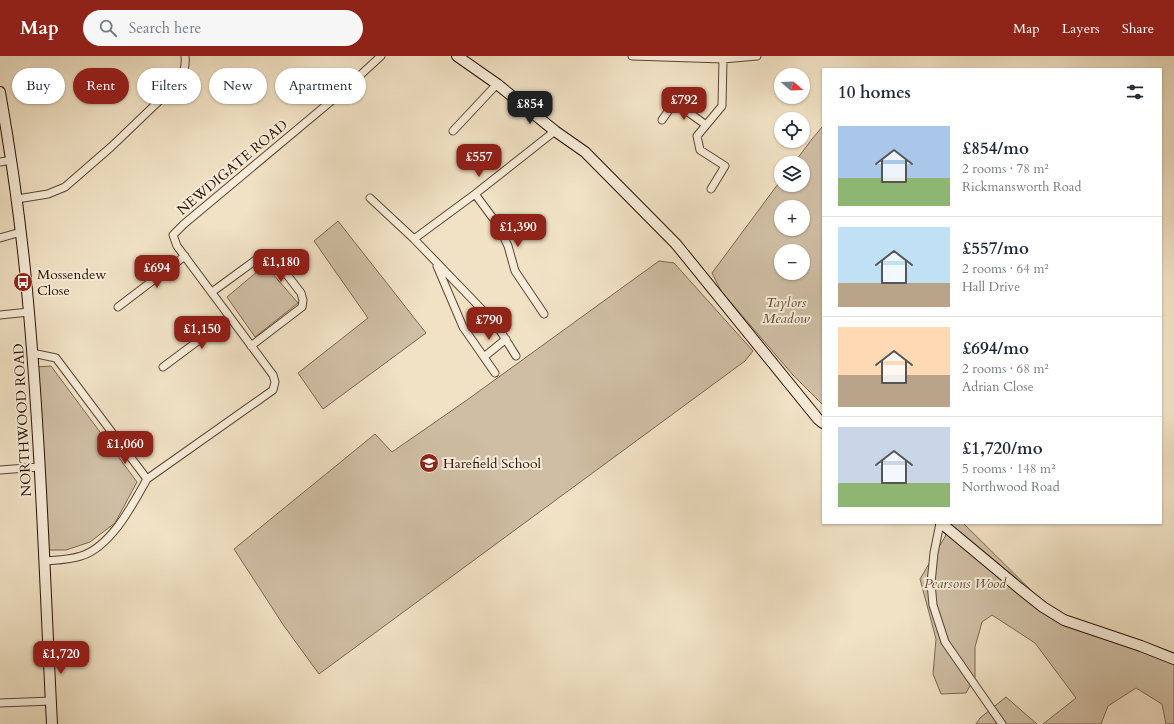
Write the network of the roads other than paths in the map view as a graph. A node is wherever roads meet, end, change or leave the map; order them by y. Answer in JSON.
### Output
{"nodes":[{"id":1,"x":185,"y":56,"type":"edge"},
{"id":2,"x":381,"y":56,"type":"edge"},
{"id":3,"x":457,"y":56,"type":"edge"},
{"id":4,"x":632,"y":56,"type":"edge"},
{"id":5,"x":757,"y":56,"type":"edge"},
{"id":6,"x":723,"y":59,"type":"junction"},
{"id":7,"x":497,"y":84,"type":"junction"},
{"id":8,"x":0,"y":92,"type":"edge"},
{"id":9,"x":662,"y":120,"type":"dead end"},
{"id":10,"x":706,"y":125,"type":"junction"},
{"id":11,"x":453,"y":131,"type":"dead end"},
{"id":12,"x":555,"y":131,"type":"junction"},
{"id":13,"x":12,"y":160,"type":"junction"},
{"id":14,"x":0,"y":162,"type":"edge"},
{"id":15,"x":711,"y":188,"type":"dead end"},
{"id":16,"x":475,"y":194,"type":"junction"},
{"id":17,"x":370,"y":198,"type":"dead end"},
{"id":18,"x":17,"y":199,"type":"junction"},
{"id":19,"x":21,"y":232,"type":"junction"},
{"id":20,"x":0,"y":238,"type":"edge"},
{"id":21,"x":414,"y":239,"type":"junction"},
{"id":22,"x":185,"y":256,"type":"junction"},
{"id":23,"x":435,"y":262,"type":"junction"},
{"id":24,"x":212,"y":292,"type":"junction"},
{"id":25,"x":118,"y":307,"type":"dead end"},
{"id":26,"x":29,"y":312,"type":"junction"},
{"id":27,"x":544,"y":314,"type":"dead end"},
{"id":28,"x":0,"y":315,"type":"edge"},
{"id":29,"x":230,"y":317,"type":"junction"},
{"id":30,"x":506,"y":339,"type":"junction"},
{"id":31,"x":251,"y":346,"type":"junction"},
{"id":32,"x":32,"y":353,"type":"junction"},
{"id":33,"x":516,"y":356,"type":"dead end"},
{"id":34,"x":484,"y":357,"type":"junction"},
{"id":35,"x":163,"y":367,"type":"dead end"},
{"id":36,"x":495,"y":373,"type":"dead end"},
{"id":37,"x":822,"y":422,"type":"edge"},
{"id":38,"x":39,"y":467,"type":"junction"},
{"id":39,"x":0,"y":470,"type":"edge"},
{"id":40,"x":147,"y":479,"type":"junction"},
{"id":41,"x":940,"y":524,"type":"edge"},
{"id":42,"x":941,"y":524,"type":"edge"},
{"id":43,"x":44,"y":562,"type":"junction"},
{"id":44,"x":1174,"y":659,"type":"edge"},
{"id":45,"x":51,"y":701,"type":"junction"},
{"id":46,"x":0,"y":703,"type":"edge"},
{"id":47,"x":52,"y":724,"type":"edge"},
{"id":48,"x":1002,"y":724,"type":"edge"}],
"edges":[{"from":1,"to":18,"type":"street"},
{"from":2,"to":22,"type":"street","name":"NEWDIGATE ROAD"},
{"from":3,"to":7,"type":"street"},
{"from":4,"to":6,"type":"street"},
{"from":5,"to":6,"type":"street"},
{"from":6,"to":10,"type":"street"},
{"from":7,"to":11,"type":"street"},
{"from":7,"to":12,"type":"street"},
{"from":8,"to":13,"type":"street","name":"NORTHWOOD ROAD"},
{"from":9,"to":10,"type":"street"},
{"from":10,"to":15,"type":"street"},
{"from":12,"to":16,"type":"street"},
{"from":12,"to":37,"type":"street"},
{"from":13,"to":14,"type":"street"},
{"from":13,"to":18,"type":"street","name":"NORTHWOOD ROAD"},
{"from":16,"to":21,"type":"street"},
{"from":16,"to":27,"type":"street"},
{"from":17,"to":21,"type":"street"},
{"from":18,"to":19,"type":"street","name":"NORTHWOOD ROAD"},
{"from":19,"to":20,"type":"street"},
{"from":19,"to":26,"type":"street","name":"NORTHWOOD ROAD"},
{"from":21,"to":23,"type":"street"},
{"from":22,"to":24,"type":"street"},
{"from":22,"to":25,"type":"street"},
{"from":23,"to":30,"type":"street"},
{"from":23,"to":34,"type":"street"},
{"from":24,"to":29,"type":"street"},
{"from":24,"to":31,"type":"street"},
{"from":26,"to":28,"type":"street"},
{"from":26,"to":32,"type":"street","name":"NORTHWOOD ROAD"},
{"from":29,"to":31,"type":"street"},
{"from":29,"to":35,"type":"street"},
{"from":30,"to":33,"type":"street"},
{"from":30,"to":34,"type":"street"},
{"from":31,"to":40,"type":"street"},
{"from":32,"to":38,"type":"street","name":"NORTHWOOD ROAD"},
{"from":32,"to":40,"type":"street"},
{"from":34,"to":36,"type":"street"},
{"from":38,"to":39,"type":"street"},
{"from":38,"to":43,"type":"street","name":"NORTHWOOD ROAD"},
{"from":40,"to":43,"type":"street"},
{"from":41,"to":48,"type":"street"},
{"from":42,"to":44,"type":"street"},
{"from":43,"to":45,"type":"street","name":"NORTHWOOD ROAD"},
{"from":45,"to":46,"type":"street"},
{"from":45,"to":47,"type":"street","name":"NORTHWOOD ROAD"}]}
